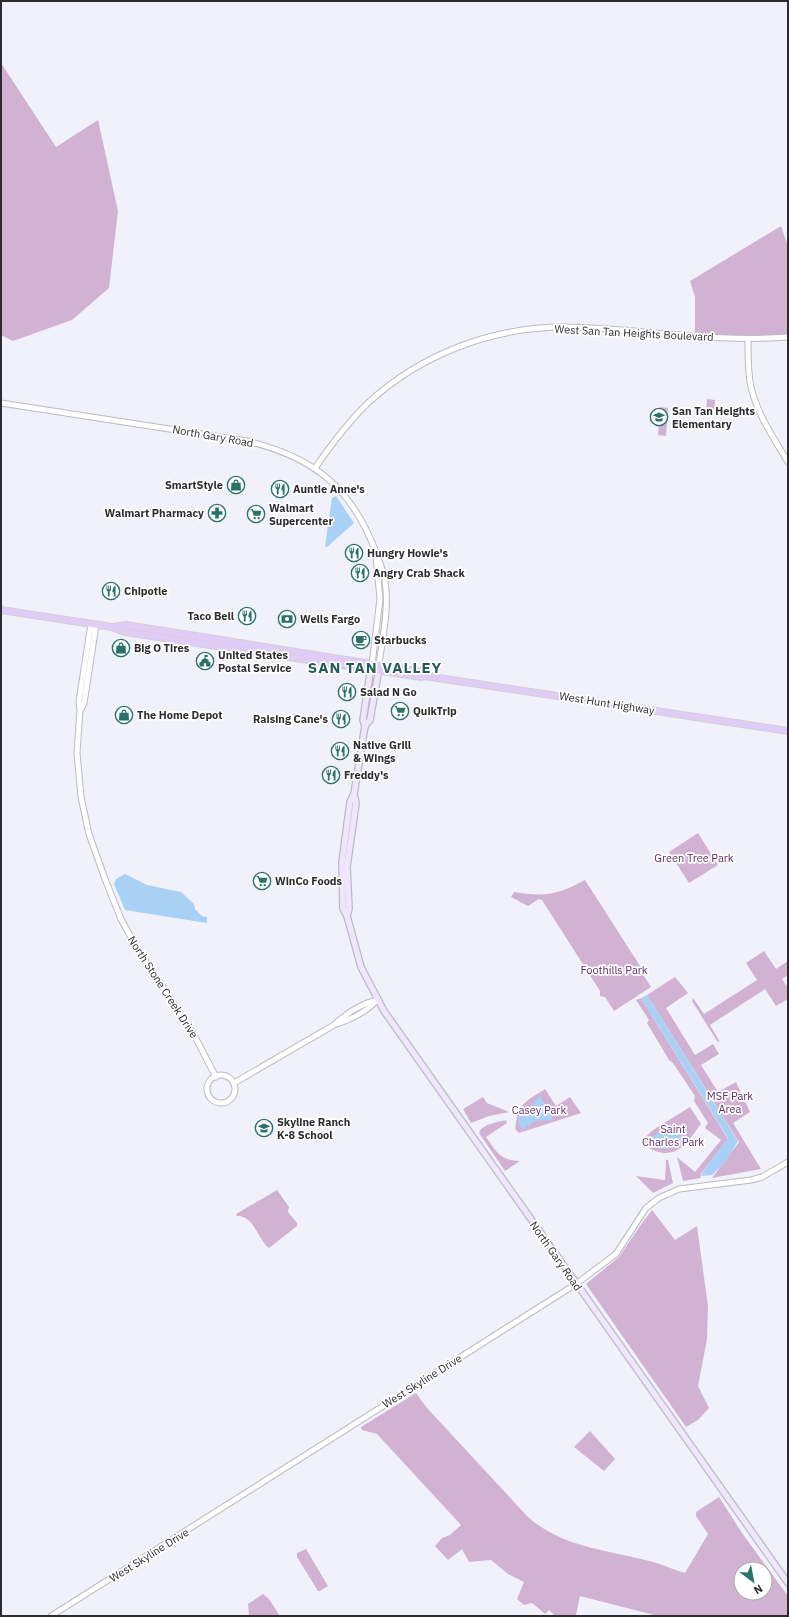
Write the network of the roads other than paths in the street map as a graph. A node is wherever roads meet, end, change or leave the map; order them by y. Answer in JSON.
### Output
{"nodes":[{"id":1,"x":788,"y":337,"type":"edge"},
{"id":2,"x":748,"y":339,"type":"junction"},
{"id":3,"x":1,"y":403,"type":"edge"},
{"id":4,"x":788,"y":462,"type":"edge"},
{"id":5,"x":315,"y":468,"type":"junction"},
{"id":6,"x":376,"y":553,"type":"junction"},
{"id":7,"x":1,"y":610,"type":"edge"},
{"id":8,"x":93,"y":624,"type":"junction"},
{"id":9,"x":371,"y":667,"type":"junction"},
{"id":10,"x":378,"y":668,"type":"junction"},
{"id":11,"x":365,"y":705,"type":"junction"},
{"id":12,"x":371,"y":716,"type":"junction"},
{"id":13,"x":365,"y":726,"type":"junction"},
{"id":14,"x":788,"y":731,"type":"edge"},
{"id":15,"x":377,"y":1000,"type":"junction"},
{"id":16,"x":216,"y":1077,"type":"junction"},
{"id":17,"x":234,"y":1083,"type":"junction"},
{"id":18,"x":788,"y":1162,"type":"edge"},
{"id":19,"x":576,"y":1284,"type":"junction"},
{"id":20,"x":788,"y":1583,"type":"edge"},
{"id":21,"x":51,"y":1616,"type":"edge"}],
"edges":[{"from":1,"to":2,"type":"street","name":"West San Tan Heights Boulevard"},
{"from":2,"to":4,"type":"street"},
{"from":2,"to":5,"type":"street","name":"West San Tan Heights Boulevard"},
{"from":3,"to":5,"type":"street","name":"North Gary Road"},
{"from":5,"to":6,"type":"street","name":"North Gary Road"},
{"from":6,"to":9,"type":"street","name":"North Gary Road"},
{"from":6,"to":10,"type":"street","name":"North Gary Road"},
{"from":7,"to":8,"type":"main road","name":"West Hunt Highway"},
{"from":8,"to":9,"type":"main road","name":"West Hunt Highway"},
{"from":8,"to":16,"type":"street","name":"North Stone Creek Drive"},
{"from":9,"to":10,"type":"main road","name":"West Hunt Highway"},
{"from":9,"to":11,"type":"main road","name":"North Gary Road"},
{"from":10,"to":12,"type":"main road","name":"North Gary Road"},
{"from":10,"to":14,"type":"main road","name":"West Hunt Highway"},
{"from":11,"to":12,"type":"main road"},
{"from":11,"to":13,"type":"main road","name":"North Gary Road"},
{"from":12,"to":13,"type":"main road","name":"North Gary Road"},
{"from":13,"to":15,"type":"main road","name":"North Gary Road"},
{"from":15,"to":17,"type":"street"},
{"from":15,"to":19,"type":"main road","name":"North Gary Road"},
{"from":16,"to":17,"type":"street"},
{"from":16,"to":17,"type":"street"},
{"from":18,"to":19,"type":"street","name":"West Skyline Drive"},
{"from":19,"to":20,"type":"main road","name":"North Gary Road"},
{"from":19,"to":21,"type":"street","name":"West Skyline Drive"}]}
